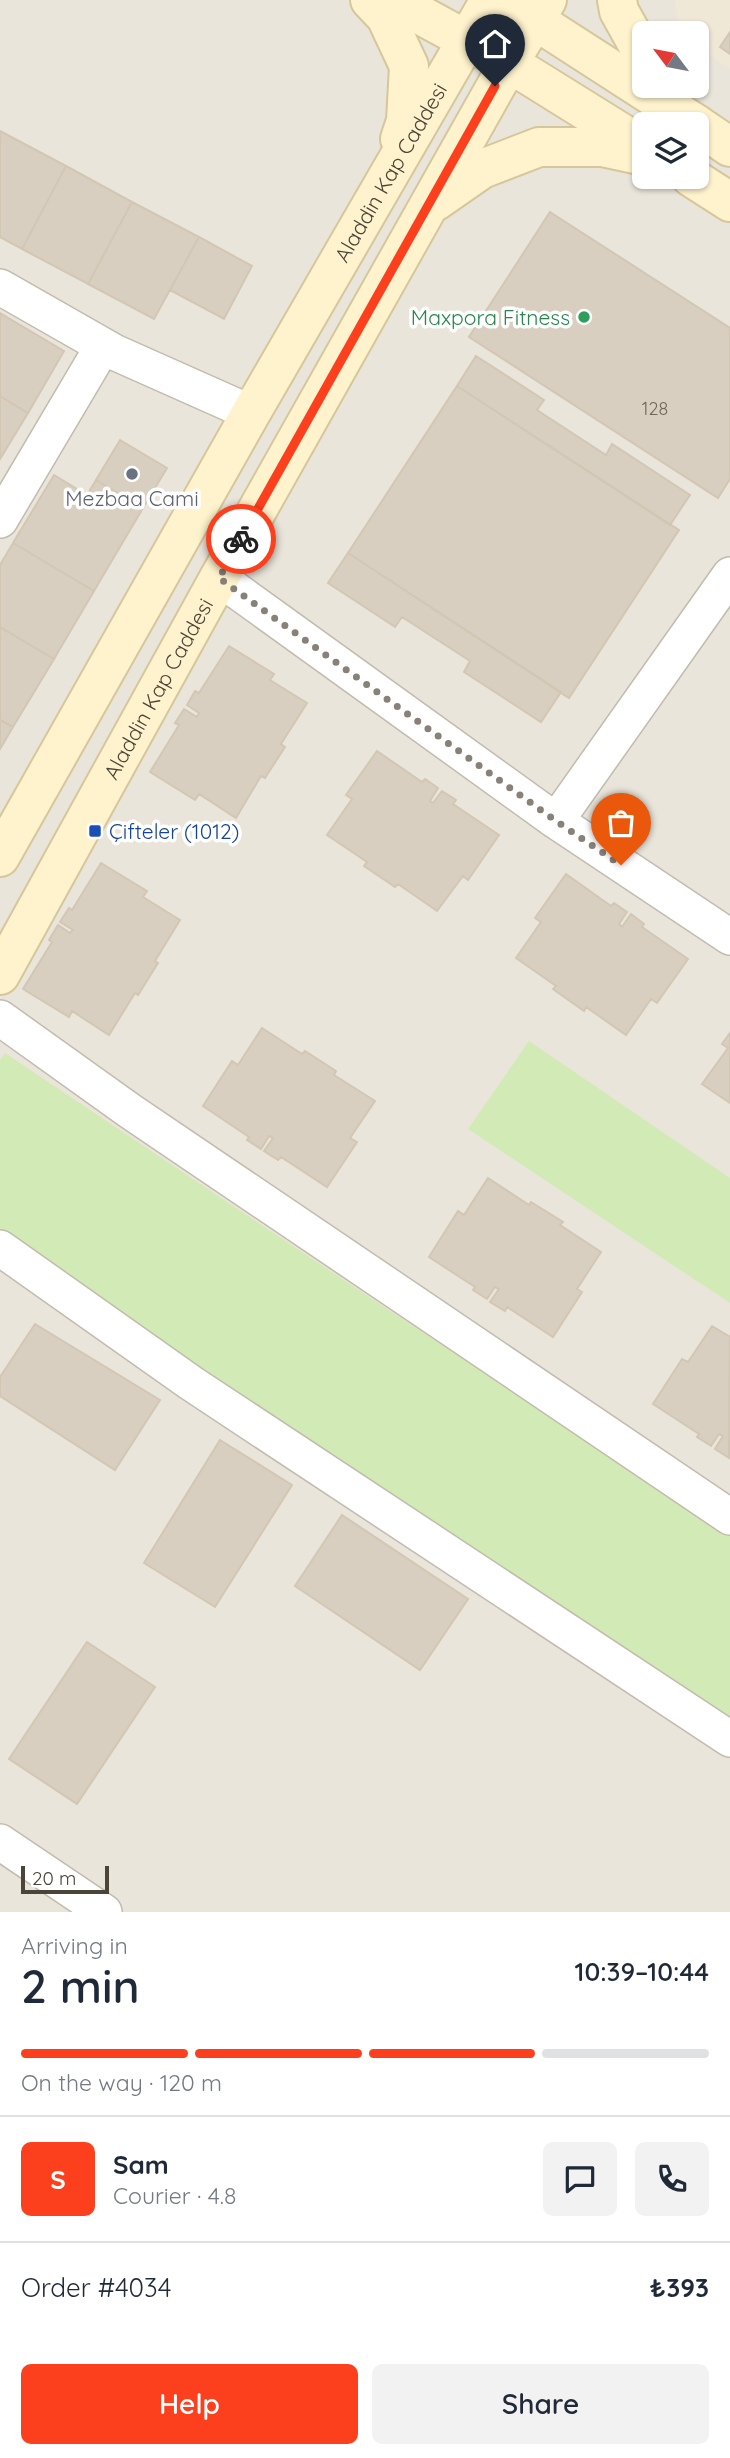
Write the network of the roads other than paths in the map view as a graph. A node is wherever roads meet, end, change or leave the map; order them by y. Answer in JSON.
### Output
{"nodes":[{"id":1,"x":370,"y":0,"type":"edge"},
{"id":2,"x":393,"y":0,"type":"edge"},
{"id":3,"x":490,"y":0,"type":"edge"},
{"id":4,"x":503,"y":0,"type":"edge"},
{"id":5,"x":617,"y":0,"type":"edge"},
{"id":6,"x":541,"y":10,"type":"edge"},
{"id":7,"x":632,"y":34,"type":"edge"},
{"id":8,"x":467,"y":40,"type":"junction"},
{"id":9,"x":509,"y":62,"type":"junction"},
{"id":10,"x":674,"y":98,"type":"edge"},
{"id":11,"x":680,"y":112,"type":"edge"},
{"id":12,"x":686,"y":112,"type":"edge"},
{"id":13,"x":709,"y":133,"type":"edge"},
{"id":14,"x":632,"y":139,"type":"edge"},
{"id":15,"x":730,"y":147,"type":"edge"},
{"id":16,"x":632,"y":153,"type":"edge"},
{"id":17,"x":386,"y":182,"type":"junction"},
{"id":18,"x":709,"y":189,"type":"edge"},
{"id":19,"x":730,"y":202,"type":"edge"},
{"id":20,"x":428,"y":206,"type":"junction"},
{"id":21,"x":0,"y":287,"type":"edge"},
{"id":22,"x":103,"y":346,"type":"junction"},
{"id":23,"x":251,"y":413,"type":"junction"},
{"id":24,"x":0,"y":520,"type":"edge"},
{"id":25,"x":730,"y":575,"type":"edge"},
{"id":26,"x":219,"y":578,"type":"junction"},
{"id":27,"x":556,"y":821,"type":"junction"},
{"id":28,"x":0,"y":857,"type":"edge"},
{"id":29,"x":730,"y":937,"type":"edge"},
{"id":30,"x":0,"y":975,"type":"edge"},
{"id":31,"x":0,"y":1018,"type":"edge"},
{"id":32,"x":0,"y":1248,"type":"edge"},
{"id":33,"x":730,"y":1517,"type":"edge"},
{"id":34,"x":730,"y":1739,"type":"edge"},
{"id":35,"x":0,"y":1842,"type":"edge"},
{"id":36,"x":104,"y":1912,"type":"edge"}],
"edges":[{"from":1,"to":17,"type":"street"},
{"from":2,"to":8,"type":"street"},
{"from":3,"to":8,"type":"street","name":"Aladdin Kap Caddesi"},
{"from":4,"to":6,"type":"street"},
{"from":5,"to":7,"type":"street"},
{"from":6,"to":9,"type":"street","name":"Aladdin Kap Caddesi"},
{"from":6,"to":11,"type":"street"},
{"from":8,"to":9,"type":"street"},
{"from":8,"to":17,"type":"street","name":"Aladdin Kap Caddesi"},
{"from":9,"to":14,"type":"street"},
{"from":9,"to":20,"type":"street","name":"Aladdin Kap Caddesi"},
{"from":10,"to":12,"type":"street"},
{"from":13,"to":15,"type":"street"},
{"from":16,"to":20,"type":"street"},
{"from":17,"to":23,"type":"street","name":"Aladdin Kap Caddesi"},
{"from":18,"to":19,"type":"street"},
{"from":20,"to":26,"type":"street","name":"Aladdin Kap Caddesi"},
{"from":21,"to":22,"type":"street"},
{"from":22,"to":23,"type":"street"},
{"from":22,"to":24,"type":"street"},
{"from":23,"to":28,"type":"street","name":"Aladdin Kap Caddesi"},
{"from":25,"to":27,"type":"street"},
{"from":26,"to":27,"type":"street"},
{"from":26,"to":30,"type":"street","name":"Aladdin Kap Caddesi"},
{"from":27,"to":29,"type":"street"},
{"from":31,"to":33,"type":"street"},
{"from":32,"to":34,"type":"street"},
{"from":35,"to":36,"type":"street"}]}
